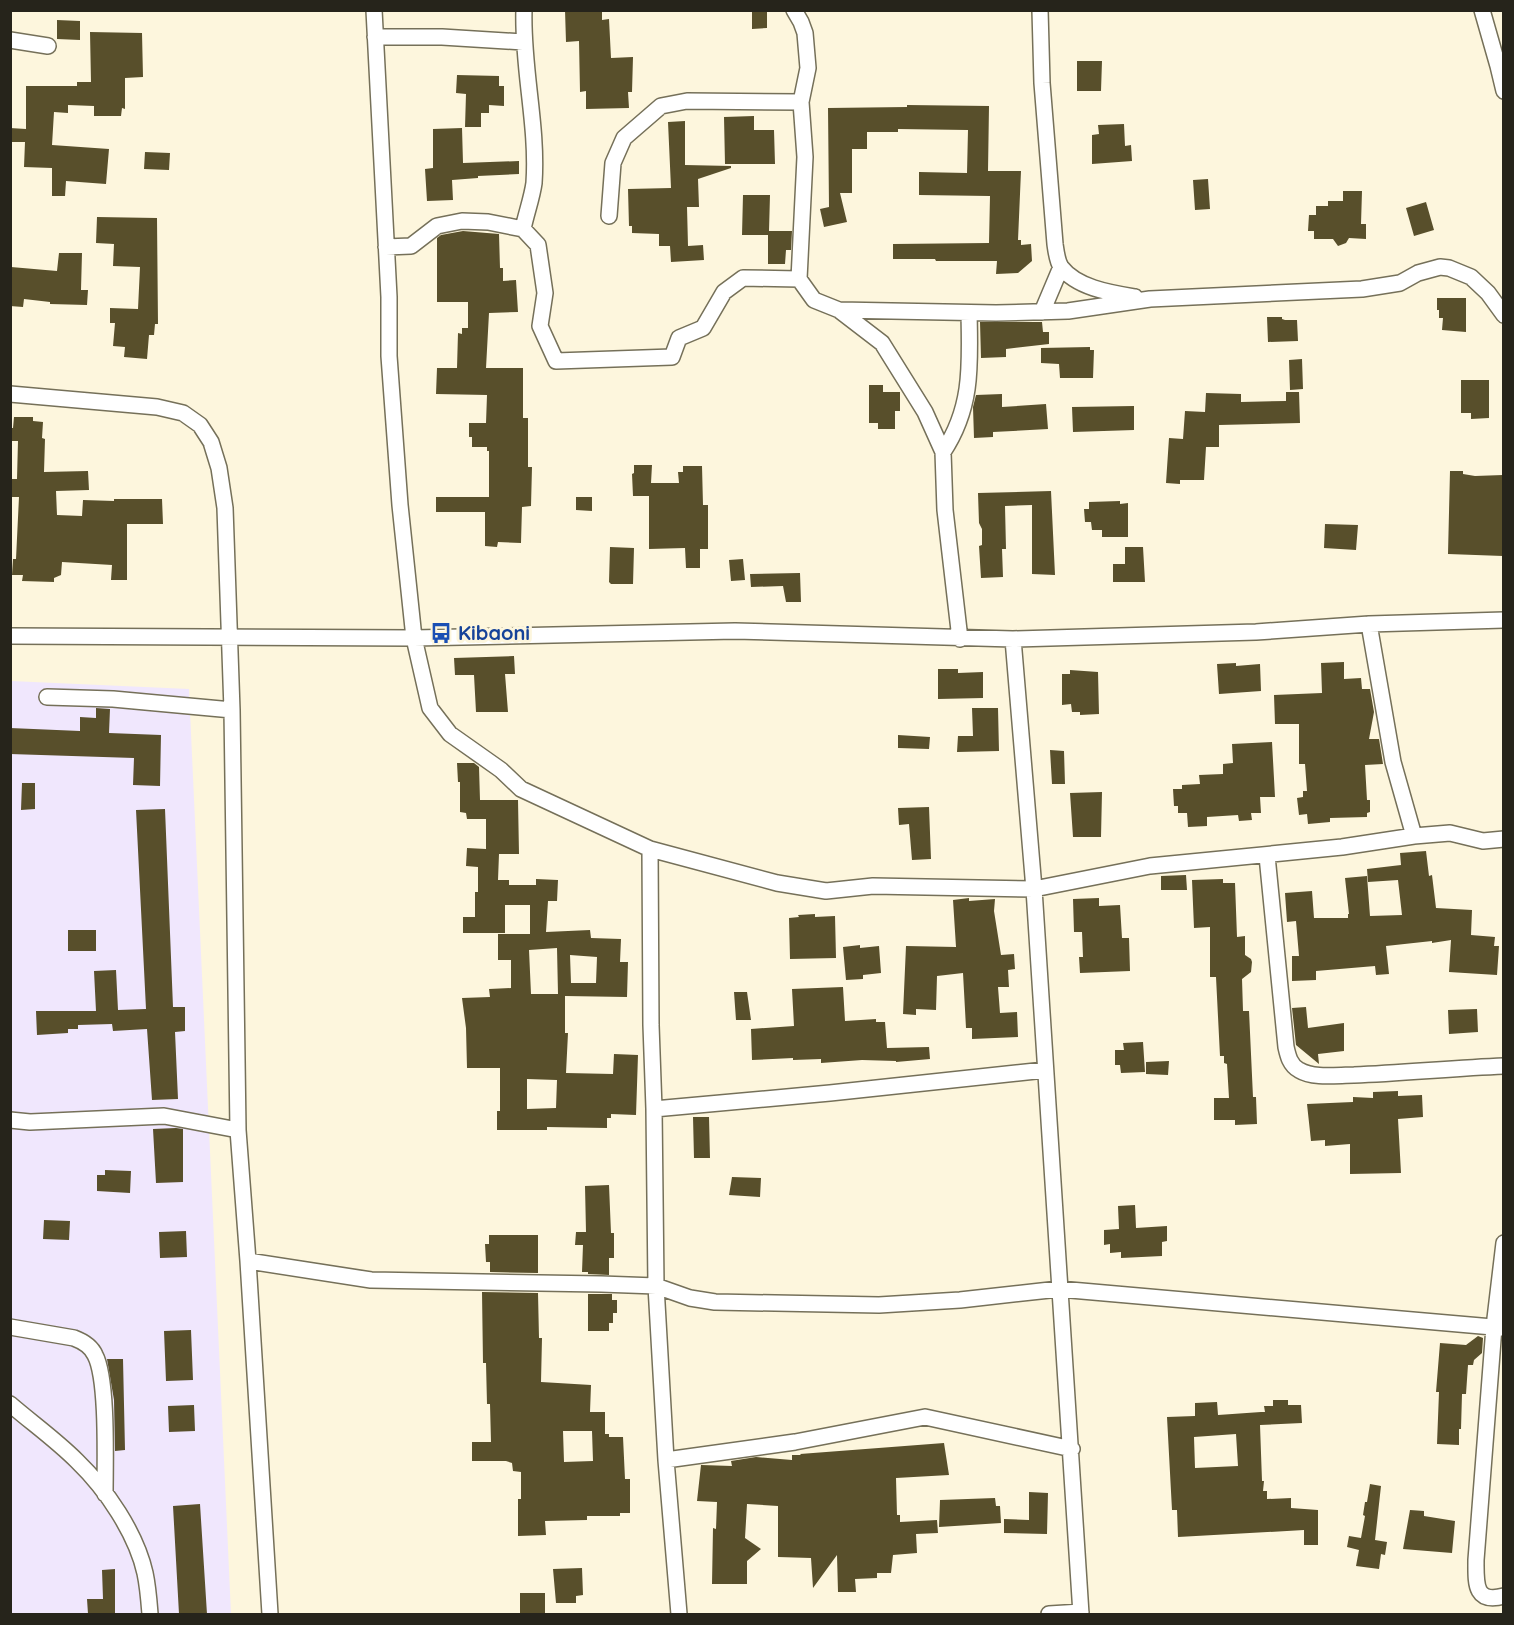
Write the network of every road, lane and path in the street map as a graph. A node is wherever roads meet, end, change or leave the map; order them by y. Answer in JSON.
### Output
{"nodes":[{"id":1,"x":374,"y":10,"type":"edge"},
{"id":2,"x":524,"y":10,"type":"edge"},
{"id":3,"x":1040,"y":10,"type":"edge"},
{"id":4,"x":1482,"y":10,"type":"edge"},
{"id":5,"x":801,"y":14,"type":"edge"},
{"id":6,"x":375,"y":37,"type":"junction"},
{"id":7,"x":10,"y":40,"type":"edge"},
{"id":8,"x":523,"y":42,"type":"junction"},
{"id":9,"x":48,"y":46,"type":"dead end"},
{"id":10,"x":1503,"y":91,"type":"edge"},
{"id":11,"x":801,"y":102,"type":"junction"},
{"id":12,"x":609,"y":216,"type":"dead end"},
{"id":13,"x":523,"y":229,"type":"junction"},
{"id":14,"x":386,"y":247,"type":"junction"},
{"id":15,"x":1061,"y":267,"type":"junction"},
{"id":16,"x":799,"y":279,"type":"junction"},
{"id":17,"x":1150,"y":299,"type":"junction"},
{"id":18,"x":839,"y":310,"type":"junction"},
{"id":19,"x":1042,"y":312,"type":"junction"},
{"id":20,"x":969,"y":313,"type":"junction"},
{"id":21,"x":1503,"y":315,"type":"edge"},
{"id":22,"x":10,"y":394,"type":"edge"},
{"id":23,"x":943,"y":452,"type":"junction"},
{"id":24,"x":1503,"y":620,"type":"edge"},
{"id":25,"x":1369,"y":624,"type":"junction"},
{"id":26,"x":10,"y":636,"type":"edge"},
{"id":27,"x":414,"y":638,"type":"junction"},
{"id":28,"x":228,"y":639,"type":"junction"},
{"id":29,"x":960,"y":639,"type":"junction"},
{"id":30,"x":1013,"y":639,"type":"junction"},
{"id":31,"x":47,"y":697,"type":"dead end"},
{"id":32,"x":232,"y":710,"type":"junction"},
{"id":33,"x":1414,"y":836,"type":"junction"},
{"id":34,"x":1503,"y":839,"type":"edge"},
{"id":35,"x":650,"y":849,"type":"junction"},
{"id":36,"x":1267,"y":856,"type":"junction"},
{"id":37,"x":1034,"y":889,"type":"junction"},
{"id":38,"x":1503,"y":1066,"type":"edge"},
{"id":39,"x":1045,"y":1070,"type":"junction"},
{"id":40,"x":654,"y":1108,"type":"junction"},
{"id":41,"x":10,"y":1120,"type":"edge"},
{"id":42,"x":238,"y":1130,"type":"junction"},
{"id":43,"x":1503,"y":1243,"type":"edge"},
{"id":44,"x":248,"y":1262,"type":"junction"},
{"id":45,"x":656,"y":1286,"type":"junction"},
{"id":46,"x":1059,"y":1289,"type":"junction"},
{"id":47,"x":10,"y":1327,"type":"edge"},
{"id":48,"x":1499,"y":1328,"type":"edge"},
{"id":49,"x":10,"y":1404,"type":"edge"},
{"id":50,"x":1072,"y":1449,"type":"junction"},
{"id":51,"x":666,"y":1460,"type":"junction"},
{"id":52,"x":105,"y":1494,"type":"junction"},
{"id":53,"x":1503,"y":1596,"type":"edge"},
{"id":54,"x":1081,"y":1613,"type":"edge"},
{"id":55,"x":150,"y":1614,"type":"edge"},
{"id":56,"x":270,"y":1614,"type":"edge"},
{"id":57,"x":683,"y":1614,"type":"edge"},
{"id":58,"x":1049,"y":1614,"type":"edge"}],
"edges":[{"from":1,"to":6,"type":"street"},
{"from":2,"to":8,"type":"street"},
{"from":3,"to":15,"type":"street"},
{"from":4,"to":10,"type":"street"},
{"from":5,"to":11,"type":"street"},
{"from":6,"to":8,"type":"street"},
{"from":6,"to":14,"type":"street"},
{"from":7,"to":9,"type":"street"},
{"from":8,"to":13,"type":"street"},
{"from":11,"to":12,"type":"street"},
{"from":11,"to":16,"type":"street"},
{"from":13,"to":14,"type":"street"},
{"from":13,"to":16,"type":"street"},
{"from":14,"to":27,"type":"street"},
{"from":15,"to":17,"type":"street"},
{"from":15,"to":19,"type":"street"},
{"from":16,"to":18,"type":"street"},
{"from":17,"to":19,"type":"street"},
{"from":17,"to":21,"type":"street"},
{"from":18,"to":20,"type":"street"},
{"from":18,"to":23,"type":"street"},
{"from":19,"to":20,"type":"street"},
{"from":20,"to":23,"type":"street"},
{"from":22,"to":28,"type":"street"},
{"from":23,"to":29,"type":"street"},
{"from":24,"to":25,"type":"street"},
{"from":25,"to":30,"type":"street"},
{"from":25,"to":33,"type":"street"},
{"from":26,"to":28,"type":"street"},
{"from":27,"to":28,"type":"street"},
{"from":27,"to":29,"type":"street"},
{"from":27,"to":35,"type":"street"},
{"from":28,"to":32,"type":"street"},
{"from":29,"to":30,"type":"street"},
{"from":30,"to":37,"type":"street"},
{"from":31,"to":32,"type":"street"},
{"from":32,"to":42,"type":"street"},
{"from":33,"to":34,"type":"street"},
{"from":33,"to":36,"type":"street"},
{"from":35,"to":37,"type":"street"},
{"from":35,"to":40,"type":"street"},
{"from":36,"to":37,"type":"street"},
{"from":36,"to":38,"type":"street"},
{"from":37,"to":39,"type":"street"},
{"from":39,"to":40,"type":"street"},
{"from":39,"to":46,"type":"street"},
{"from":40,"to":45,"type":"street"},
{"from":41,"to":42,"type":"street"},
{"from":42,"to":44,"type":"street"},
{"from":43,"to":48,"type":"street"},
{"from":44,"to":45,"type":"street"},
{"from":44,"to":56,"type":"street"},
{"from":45,"to":46,"type":"street"},
{"from":45,"to":51,"type":"street"},
{"from":46,"to":48,"type":"street"},
{"from":46,"to":50,"type":"street"},
{"from":47,"to":52,"type":"street"},
{"from":48,"to":53,"type":"street"},
{"from":49,"to":52,"type":"street"},
{"from":50,"to":51,"type":"street"},
{"from":50,"to":54,"type":"street"},
{"from":51,"to":57,"type":"street"},
{"from":52,"to":55,"type":"street"},
{"from":54,"to":58,"type":"street"}]}
